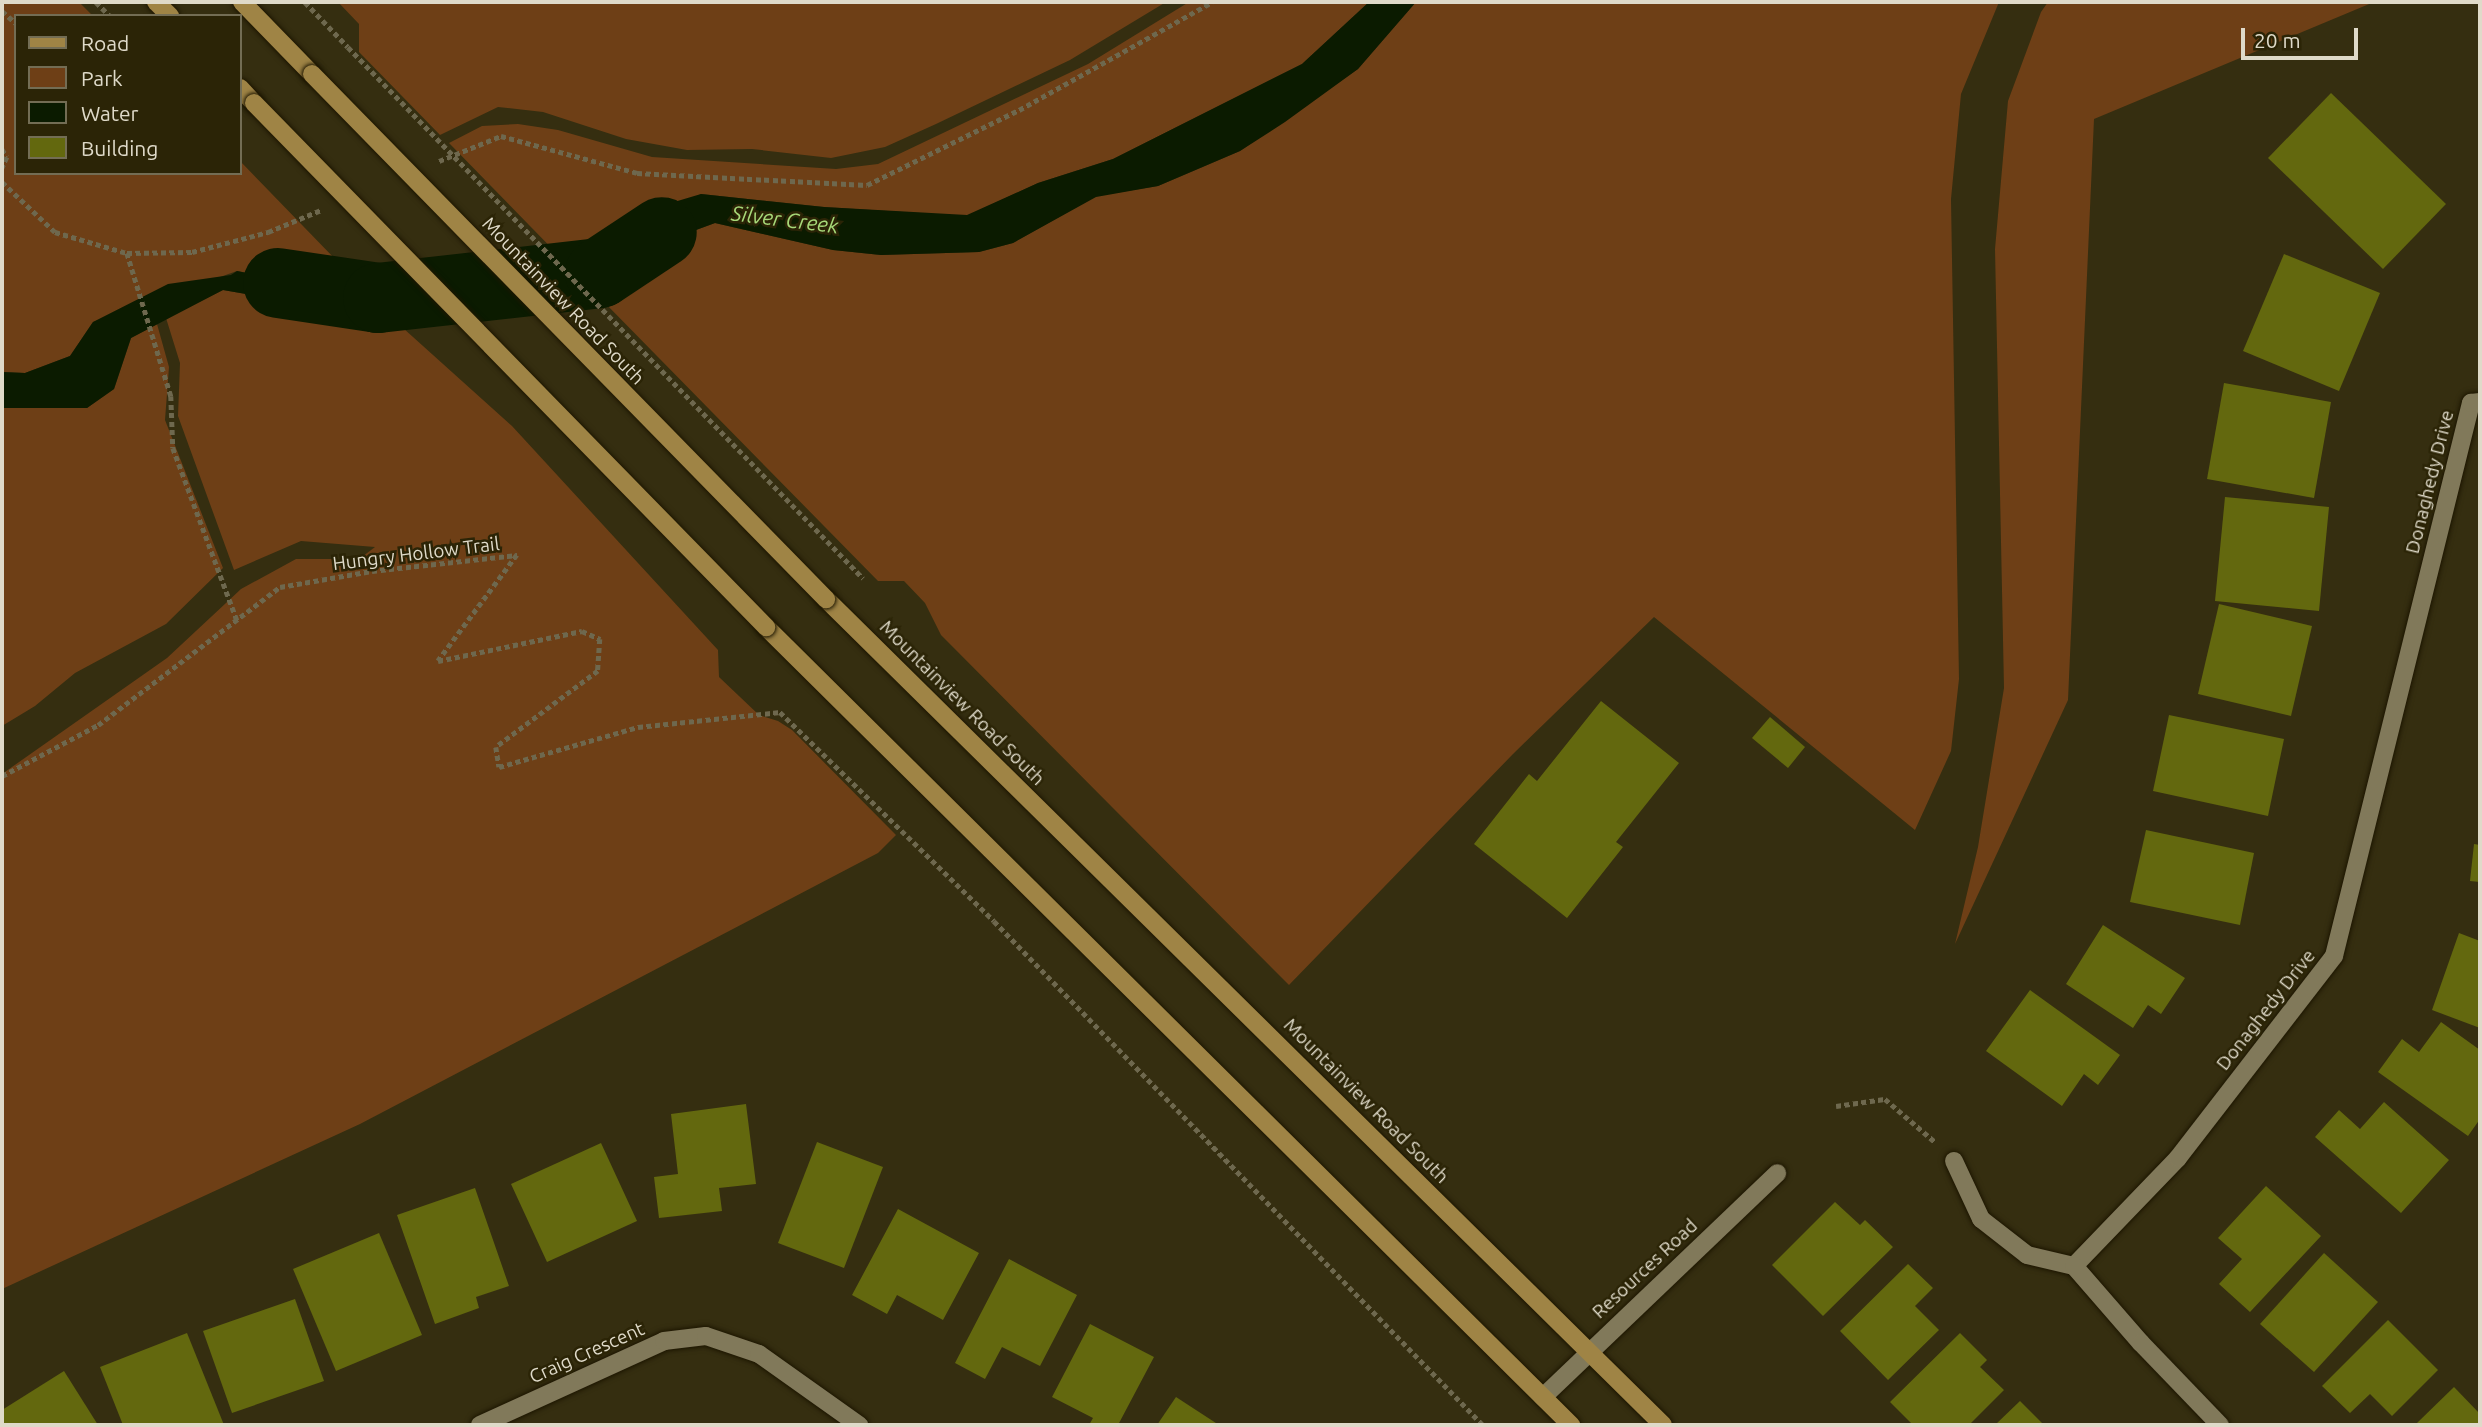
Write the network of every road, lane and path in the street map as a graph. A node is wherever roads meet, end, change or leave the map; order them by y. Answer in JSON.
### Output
{"nodes":[{"id":1,"x":242,"y":2,"type":"edge"},
{"id":2,"x":305,"y":2,"type":"edge"},
{"id":3,"x":1212,"y":2,"type":"edge"},
{"id":4,"x":242,"y":90,"type":"edge"},
{"id":5,"x":2,"y":149,"type":"edge"},
{"id":6,"x":436,"y":163,"type":"dead end"},
{"id":7,"x":2,"y":168,"type":"edge"},
{"id":8,"x":2,"y":182,"type":"edge"},
{"id":9,"x":333,"y":205,"type":"dead end"},
{"id":10,"x":127,"y":253,"type":"junction"},
{"id":11,"x":2480,"y":402,"type":"edge"},
{"id":12,"x":863,"y":578,"type":"dead end"},
{"id":13,"x":237,"y":620,"type":"junction"},
{"id":14,"x":2,"y":776,"type":"edge"},
{"id":15,"x":1836,"y":1106,"type":"dead end"},
{"id":16,"x":1954,"y":1161,"type":"joint"},
{"id":17,"x":1777,"y":1173,"type":"dead end"},
{"id":18,"x":2074,"y":1266,"type":"junction"},
{"id":19,"x":1590,"y":1350,"type":"junction"},
{"id":20,"x":1543,"y":1397,"type":"junction"},
{"id":21,"x":480,"y":1425,"type":"edge"},
{"id":22,"x":859,"y":1425,"type":"edge"},
{"id":23,"x":1483,"y":1425,"type":"edge"},
{"id":24,"x":1571,"y":1425,"type":"edge"},
{"id":25,"x":1663,"y":1425,"type":"edge"},
{"id":26,"x":2220,"y":1425,"type":"edge"}],
"edges":[{"from":1,"to":19,"type":"main road","name":"Mountainview Road South","bridge":true},
{"from":2,"to":12,"type":"path","bridge":true},
{"from":3,"to":6,"type":"path"},
{"from":4,"to":20,"type":"main road","bridge":true},
{"from":5,"to":7,"type":"path"},
{"from":8,"to":10,"type":"path"},
{"from":9,"to":10,"type":"path"},
{"from":10,"to":13,"type":"path"},
{"from":11,"to":18,"type":"street","name":"Donaghedy Drive"},
{"from":13,"to":14,"type":"path","name":"Hungry Hollow Trail"},
{"from":13,"to":23,"type":"path","name":"Hungry Hollow Trail"},
{"from":15,"to":16,"type":"path"},
{"from":16,"to":18,"type":"street"},
{"from":17,"to":19,"type":"street","name":"Resources Road"},
{"from":18,"to":26,"type":"street"},
{"from":19,"to":20,"type":"street","name":"Resources Road"},
{"from":19,"to":25,"type":"main road","name":"Mountainview Road South"},
{"from":20,"to":24,"type":"main road"},
{"from":21,"to":22,"type":"street","name":"Craig Crescent"}]}
